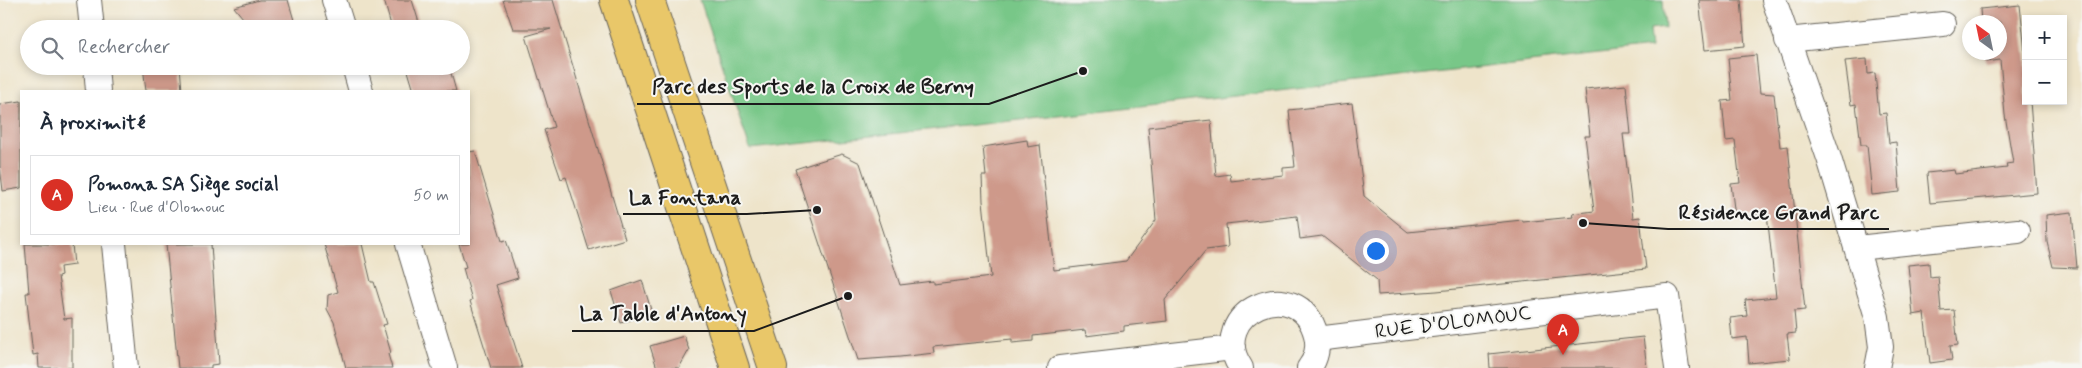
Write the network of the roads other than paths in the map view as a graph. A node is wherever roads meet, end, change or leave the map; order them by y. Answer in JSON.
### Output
{"nodes":[{"id":1,"x":89,"y":0,"type":"edge"},
{"id":2,"x":334,"y":0,"type":"edge"},
{"id":3,"x":614,"y":0,"type":"edge"},
{"id":4,"x":650,"y":0,"type":"edge"},
{"id":5,"x":1774,"y":0,"type":"edge"},
{"id":6,"x":91,"y":20,"type":"edge"},
{"id":7,"x":340,"y":20,"type":"edge"},
{"id":8,"x":1943,"y":24,"type":"dead end"},
{"id":9,"x":1787,"y":40,"type":"junction"},
{"id":10,"x":97,"y":75,"type":"edge"},
{"id":11,"x":357,"y":75,"type":"edge"},
{"id":12,"x":98,"y":90,"type":"edge"},
{"id":13,"x":362,"y":90,"type":"edge"},
{"id":14,"x":2018,"y":231,"type":"dead end"},
{"id":15,"x":114,"y":245,"type":"edge"},
{"id":16,"x":408,"y":245,"type":"edge"},
{"id":17,"x":1857,"y":248,"type":"junction"},
{"id":18,"x":1317,"y":339,"type":"junction"},
{"id":19,"x":1237,"y":358,"type":"edge"},
{"id":20,"x":126,"y":368,"type":"edge"},
{"id":21,"x":445,"y":368,"type":"edge"},
{"id":22,"x":735,"y":368,"type":"edge"},
{"id":23,"x":773,"y":368,"type":"edge"},
{"id":24,"x":1060,"y":368,"type":"edge"},
{"id":25,"x":1309,"y":368,"type":"edge"},
{"id":26,"x":1677,"y":368,"type":"edge"},
{"id":27,"x":1877,"y":368,"type":"edge"}],
"edges":[{"from":1,"to":6,"type":"street"},
{"from":2,"to":7,"type":"street"},
{"from":3,"to":22,"type":"main road"},
{"from":4,"to":23,"type":"main road"},
{"from":5,"to":9,"type":"street"},
{"from":8,"to":9,"type":"street"},
{"from":9,"to":17,"type":"street"},
{"from":10,"to":12,"type":"street"},
{"from":11,"to":13,"type":"street"},
{"from":14,"to":17,"type":"street"},
{"from":15,"to":20,"type":"street"},
{"from":16,"to":21,"type":"street"},
{"from":17,"to":27,"type":"street"},
{"from":18,"to":19,"type":"street"},
{"from":18,"to":25,"type":"street"},
{"from":18,"to":26,"type":"street","name":"RUE D'OLOMOUC"},
{"from":19,"to":24,"type":"street"}]}
